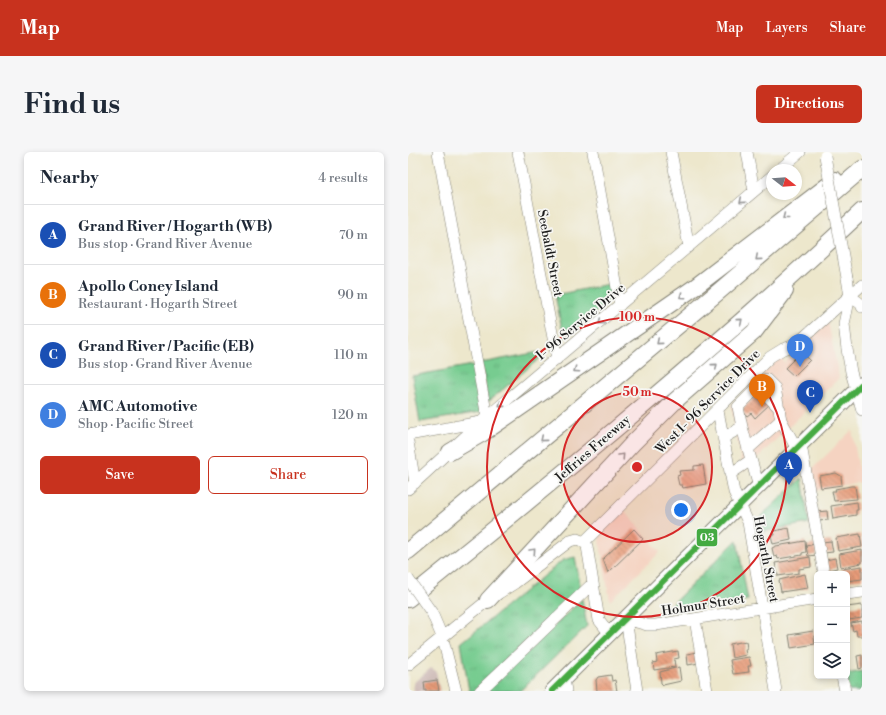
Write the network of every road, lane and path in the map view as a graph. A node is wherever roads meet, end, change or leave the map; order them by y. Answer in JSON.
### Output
{"nodes":[{"id":1,"x":438,"y":152,"type":"edge"},
{"id":2,"x":518,"y":152,"type":"edge"},
{"id":3,"x":593,"y":152,"type":"edge"},
{"id":4,"x":671,"y":152,"type":"edge"},
{"id":5,"x":747,"y":152,"type":"edge"},
{"id":6,"x":800,"y":152,"type":"edge"},
{"id":7,"x":824,"y":154,"type":"edge"},
{"id":8,"x":862,"y":161,"type":"edge"},
{"id":9,"x":786,"y":164,"type":"edge"},
{"id":10,"x":862,"y":169,"type":"edge"},
{"id":11,"x":766,"y":181,"type":"edge"},
{"id":12,"x":754,"y":191,"type":"junction"},
{"id":13,"x":862,"y":211,"type":"edge"},
{"id":14,"x":688,"y":247,"type":"junction"},
{"id":15,"x":804,"y":266,"type":"junction"},
{"id":16,"x":862,"y":285,"type":"edge"},
{"id":17,"x":850,"y":296,"type":"junction"},
{"id":18,"x":620,"y":305,"type":"junction"},
{"id":19,"x":862,"y":307,"type":"edge"},
{"id":20,"x":557,"y":359,"type":"junction"},
{"id":21,"x":758,"y":370,"type":"junction"},
{"id":22,"x":762,"y":383,"type":"junction"},
{"id":23,"x":859,"y":388,"type":"edge"},
{"id":24,"x":862,"y":410,"type":"edge"},
{"id":25,"x":718,"y":411,"type":"junction"},
{"id":26,"x":781,"y":414,"type":"junction"},
{"id":27,"x":484,"y":420,"type":"junction"},
{"id":28,"x":742,"y":427,"type":"junction"},
{"id":29,"x":408,"y":435,"type":"edge"},
{"id":30,"x":723,"y":438,"type":"junction"},
{"id":31,"x":408,"y":442,"type":"edge"},
{"id":32,"x":799,"y":447,"type":"junction"},
{"id":33,"x":450,"y":452,"type":"junction"},
{"id":34,"x":749,"y":454,"type":"junction"},
{"id":35,"x":410,"y":469,"type":"edge"},
{"id":36,"x":730,"y":474,"type":"junction"},
{"id":37,"x":412,"y":486,"type":"edge"},
{"id":38,"x":759,"y":487,"type":"junction"},
{"id":39,"x":741,"y":506,"type":"junction"},
{"id":40,"x":584,"y":542,"type":"junction"},
{"id":41,"x":408,"y":551,"type":"edge"},
{"id":42,"x":823,"y":571,"type":"edge"},
{"id":43,"x":408,"y":579,"type":"edge"},
{"id":44,"x":593,"y":583,"type":"junction"},
{"id":45,"x":862,"y":592,"type":"edge"},
{"id":46,"x":850,"y":594,"type":"edge"},
{"id":47,"x":408,"y":599,"type":"edge"},
{"id":48,"x":488,"y":600,"type":"junction"},
{"id":49,"x":814,"y":600,"type":"edge"},
{"id":50,"x":762,"y":609,"type":"junction"},
{"id":51,"x":626,"y":619,"type":"junction"},
{"id":52,"x":695,"y":619,"type":"junction"},
{"id":53,"x":610,"y":634,"type":"junction"},
{"id":54,"x":443,"y":638,"type":"junction"},
{"id":55,"x":408,"y":665,"type":"edge"},
{"id":56,"x":843,"y":679,"type":"edge"},
{"id":57,"x":565,"y":685,"type":"edge"},
{"id":58,"x":456,"y":691,"type":"edge"},
{"id":59,"x":480,"y":691,"type":"edge"},
{"id":60,"x":552,"y":691,"type":"edge"},
{"id":61,"x":637,"y":691,"type":"edge"},
{"id":62,"x":707,"y":691,"type":"edge"},
{"id":63,"x":776,"y":691,"type":"edge"},
{"id":64,"x":845,"y":691,"type":"edge"}],
"edges":[{"from":1,"to":27,"type":"street"},
{"from":2,"to":20,"type":"street","name":"Seebaldt Street"},
{"from":3,"to":18,"type":"street"},
{"from":4,"to":14,"type":"street"},
{"from":5,"to":12,"type":"street"},
{"from":6,"to":9,"type":"street"},
{"from":7,"to":17,"type":"street","bridge":true},
{"from":8,"to":33,"type":"highway","one_way":true},
{"from":10,"to":41,"type":"highway","one_way":true},
{"from":11,"to":12,"type":"street","name":"I- 96 Service Drive"},
{"from":12,"to":14,"type":"street","name":"I- 96 Service Drive","one_way":true},
{"from":13,"to":15,"type":"highway","name":"Jeffries Freeway"},
{"from":14,"to":18,"type":"street","name":"I- 96 Service Drive"},
{"from":47,"to":15,"type":"highway","name":"Jeffries Freeway","one_way":true},
{"from":48,"to":15,"type":"highway","one_way":true},
{"from":16,"to":17,"type":"street","name":"West I- 96 Service Drive"},
{"from":17,"to":19,"type":"street"},
{"from":17,"to":21,"type":"street","name":"West I- 96 Service Drive"},
{"from":17,"to":23,"type":"street"},
{"from":18,"to":20,"type":"street","name":"I- 96 Service Drive","one_way":true},
{"from":20,"to":27,"type":"street","name":"I- 96 Service Drive","one_way":true},
{"from":21,"to":22,"type":"street"},
{"from":21,"to":25,"type":"street","name":"West I- 96 Service Drive"},
{"from":22,"to":26,"type":"street"},
{"from":22,"to":28,"type":"street"},
{"from":23,"to":24,"type":"street"},
{"from":23,"to":32,"type":"main road"},
{"from":25,"to":30,"type":"street","name":"Hogarth Street"},
{"from":25,"to":40,"type":"street","name":"West I- 96 Service Drive"},
{"from":26,"to":32,"type":"street"},
{"from":26,"to":34,"type":"street"},
{"from":27,"to":29,"type":"street"},
{"from":27,"to":33,"type":"street","name":"I- 96 Service Drive"},
{"from":28,"to":30,"type":"street"},
{"from":28,"to":34,"type":"street"},
{"from":30,"to":36,"type":"street","name":"Hogarth Street"},
{"from":31,"to":35,"type":"street"},
{"from":32,"to":38,"type":"main road"},
{"from":32,"to":42,"type":"street"},
{"from":33,"to":37,"type":"street","name":"I- 96 Service Drive"},
{"from":34,"to":36,"type":"street"},
{"from":34,"to":38,"type":"street"},
{"from":35,"to":37,"type":"street"},
{"from":36,"to":39,"type":"street","name":"Hogarth Street"},
{"from":38,"to":39,"type":"main road"},
{"from":39,"to":50,"type":"street","name":"Hogarth Street"},
{"from":39,"to":51,"type":"main road"},
{"from":40,"to":44,"type":"street"},
{"from":40,"to":48,"type":"street"},
{"from":43,"to":54,"type":"street","bridge":true},
{"from":44,"to":53,"type":"street"},
{"from":44,"to":59,"type":"street"},
{"from":45,"to":46,"type":"street"},
{"from":48,"to":54,"type":"street"},
{"from":49,"to":50,"type":"street","name":"Holmur Street"},
{"from":50,"to":52,"type":"street","name":"Holmur Street"},
{"from":50,"to":63,"type":"street","name":"Hogarth Street"},
{"from":51,"to":52,"type":"street","name":"Holmur Street"},
{"from":51,"to":53,"type":"main road"},
{"from":51,"to":61,"type":"street"},
{"from":52,"to":62,"type":"street"},
{"from":53,"to":57,"type":"main road"},
{"from":54,"to":55,"type":"street"},
{"from":54,"to":58,"type":"street"},
{"from":56,"to":64,"type":"street"},
{"from":57,"to":60,"type":"main road"}]}
